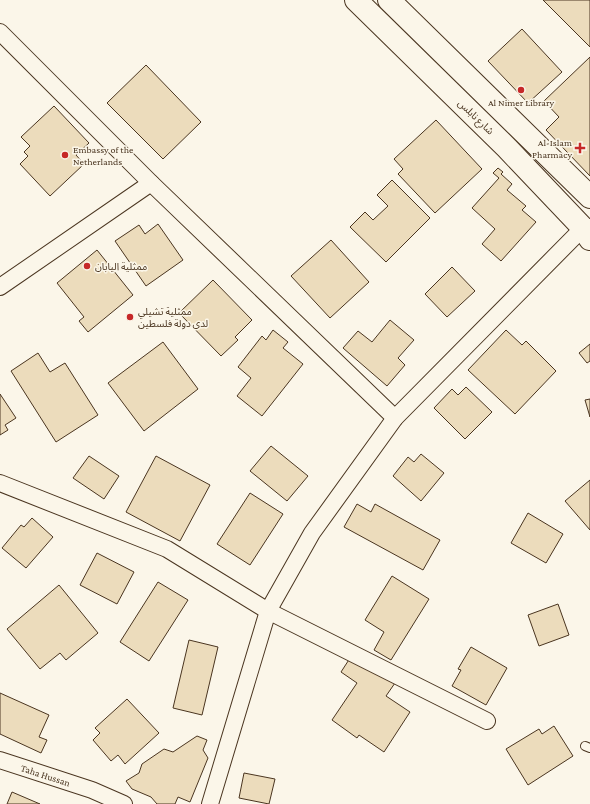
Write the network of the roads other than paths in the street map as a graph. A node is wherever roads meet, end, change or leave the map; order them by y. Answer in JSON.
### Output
{"nodes":[{"id":1,"x":356,"y":0,"type":"edge"},
{"id":2,"x":392,"y":1,"type":"edge"},
{"id":3,"x":376,"y":19,"type":"junction"},
{"id":4,"x":0,"y":32,"type":"edge"},
{"id":5,"x":151,"y":182,"type":"junction"},
{"id":6,"x":590,"y":197,"type":"edge"},
{"id":7,"x":588,"y":231,"type":"edge"},
{"id":8,"x":0,"y":287,"type":"edge"},
{"id":9,"x":395,"y":418,"type":"junction"},
{"id":10,"x":0,"y":483,"type":"edge"},
{"id":11,"x":268,"y":611,"type":"junction"},
{"id":12,"x":487,"y":720,"type":"dead end"},
{"id":13,"x":0,"y":760,"type":"edge"},
{"id":14,"x":92,"y":790,"type":"junction"},
{"id":15,"x":107,"y":804,"type":"edge"},
{"id":16,"x":124,"y":804,"type":"edge"},
{"id":17,"x":210,"y":804,"type":"edge"}],
"edges":[{"from":1,"to":3,"type":"main road","name":"شارع نابلس"},
{"from":2,"to":3,"type":"street"},
{"from":2,"to":6,"type":"main road"},
{"from":3,"to":7,"type":"main road","name":"شارع نابلس"},
{"from":4,"to":5,"type":"street"},
{"from":5,"to":8,"type":"street"},
{"from":5,"to":9,"type":"street"},
{"from":7,"to":9,"type":"street"},
{"from":9,"to":11,"type":"street"},
{"from":10,"to":11,"type":"street"},
{"from":11,"to":12,"type":"street"},
{"from":11,"to":17,"type":"street"},
{"from":13,"to":14,"type":"street","name":"Taha Hussan"},
{"from":14,"to":15,"type":"street"},
{"from":14,"to":16,"type":"street","name":"Taha Hussan"}]}
